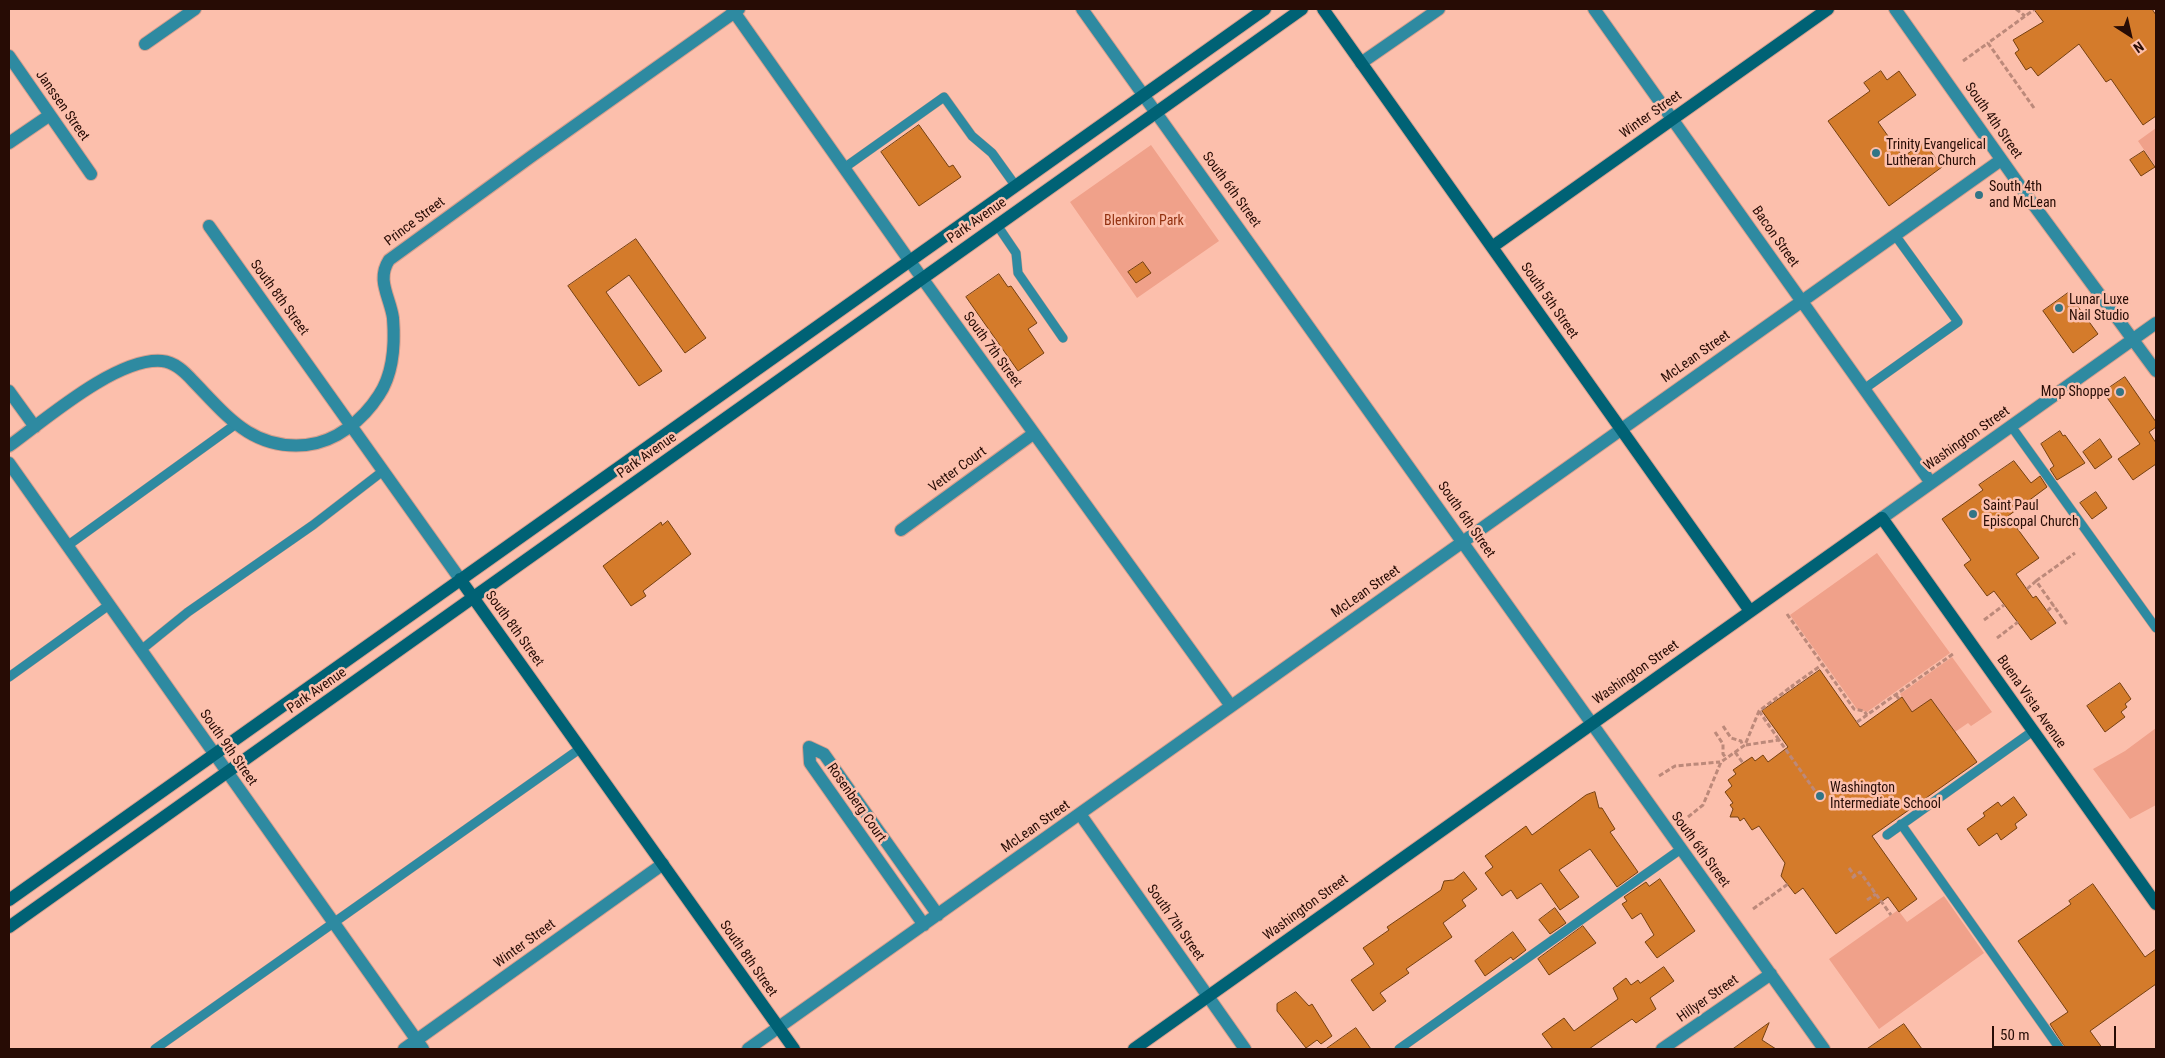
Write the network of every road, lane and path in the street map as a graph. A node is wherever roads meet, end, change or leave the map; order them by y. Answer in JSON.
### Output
{"nodes":[{"id":1,"x":195,"y":9,"type":"edge"},
{"id":2,"x":1082,"y":9,"type":"edge"},
{"id":3,"x":1265,"y":9,"type":"edge"},
{"id":4,"x":1302,"y":9,"type":"edge"},
{"id":5,"x":1323,"y":9,"type":"edge"},
{"id":6,"x":1439,"y":9,"type":"edge"},
{"id":7,"x":1594,"y":9,"type":"edge"},
{"id":8,"x":1828,"y":9,"type":"edge"},
{"id":9,"x":1895,"y":9,"type":"edge"},
{"id":10,"x":2016,"y":9,"type":"edge"},
{"id":11,"x":2034,"y":9,"type":"edge"},
{"id":12,"x":735,"y":10,"type":"edge"},
{"id":13,"x":2026,"y":16,"type":"junction"},
{"id":14,"x":1988,"y":43,"type":"junction"},
{"id":15,"x":144,"y":44,"type":"dead end"},
{"id":16,"x":9,"y":56,"type":"edge"},
{"id":17,"x":1963,"y":61,"type":"dead end"},
{"id":18,"x":1362,"y":63,"type":"junction"},
{"id":19,"x":1143,"y":94,"type":"junction"},
{"id":20,"x":2034,"y":108,"type":"dead end"},
{"id":21,"x":1157,"y":112,"type":"junction"},
{"id":22,"x":50,"y":114,"type":"junction"},
{"id":23,"x":1672,"y":118,"type":"junction"},
{"id":24,"x":9,"y":143,"type":"edge"},
{"id":25,"x":2001,"y":160,"type":"junction"},
{"id":26,"x":844,"y":168,"type":"junction"},
{"id":27,"x":91,"y":174,"type":"dead end"},
{"id":28,"x":1015,"y":185,"type":"junction"},
{"id":29,"x":209,"y":226,"type":"dead end"},
{"id":30,"x":997,"y":226,"type":"junction"},
{"id":31,"x":1895,"y":235,"type":"junction"},
{"id":32,"x":1492,"y":247,"type":"junction"},
{"id":33,"x":909,"y":260,"type":"junction"},
{"id":34,"x":922,"y":278,"type":"junction"},
{"id":35,"x":1802,"y":301,"type":"junction"},
{"id":36,"x":2156,"y":323,"type":"edge"},
{"id":37,"x":1063,"y":338,"type":"dead end"},
{"id":38,"x":2133,"y":340,"type":"junction"},
{"id":39,"x":2156,"y":371,"type":"edge"},
{"id":40,"x":1864,"y":389,"type":"junction"},
{"id":41,"x":9,"y":391,"type":"edge"},
{"id":42,"x":236,"y":424,"type":"junction"},
{"id":43,"x":351,"y":425,"type":"junction"},
{"id":44,"x":2011,"y":426,"type":"junction"},
{"id":45,"x":35,"y":428,"type":"junction"},
{"id":46,"x":1621,"y":429,"type":"junction"},
{"id":47,"x":1034,"y":434,"type":"junction"},
{"id":48,"x":9,"y":446,"type":"edge"},
{"id":49,"x":9,"y":464,"type":"edge"},
{"id":50,"x":383,"y":471,"type":"junction"},
{"id":51,"x":1931,"y":483,"type":"junction"},
{"id":52,"x":1882,"y":518,"type":"junction"},
{"id":53,"x":901,"y":530,"type":"dead end"},
{"id":54,"x":1463,"y":541,"type":"junction"},
{"id":55,"x":67,"y":546,"type":"junction"},
{"id":56,"x":2075,"y":553,"type":"dead end"},
{"id":57,"x":460,"y":579,"type":"junction"},
{"id":58,"x":2036,"y":582,"type":"junction"},
{"id":59,"x":2027,"y":588,"type":"dead end"},
{"id":60,"x":473,"y":598,"type":"junction"},
{"id":61,"x":109,"y":604,"type":"junction"},
{"id":62,"x":2004,"y":606,"type":"dead end"},
{"id":63,"x":2054,"y":606,"type":"junction"},
{"id":64,"x":1750,"y":611,"type":"junction"},
{"id":65,"x":2046,"y":611,"type":"dead end"},
{"id":66,"x":1787,"y":614,"type":"dead end"},
{"id":67,"x":1984,"y":620,"type":"dead end"},
{"id":68,"x":2018,"y":622,"type":"dead end"},
{"id":69,"x":2068,"y":626,"type":"dead end"},
{"id":70,"x":2156,"y":628,"type":"edge"},
{"id":71,"x":1997,"y":638,"type":"dead end"},
{"id":72,"x":141,"y":650,"type":"junction"},
{"id":73,"x":1953,"y":654,"type":"dead end"},
{"id":74,"x":1823,"y":664,"type":"junction"},
{"id":75,"x":9,"y":677,"type":"edge"},
{"id":76,"x":1896,"y":694,"type":"junction"},
{"id":77,"x":1899,"y":699,"type":"dead end"},
{"id":78,"x":1231,"y":706,"type":"junction"},
{"id":79,"x":1759,"y":710,"type":"junction"},
{"id":80,"x":1867,"y":715,"type":"junction"},
{"id":81,"x":1857,"y":722,"type":"dead end"},
{"id":82,"x":1591,"y":723,"type":"junction"},
{"id":83,"x":1723,"y":726,"type":"dead end"},
{"id":84,"x":2033,"y":731,"type":"junction"},
{"id":85,"x":1715,"y":732,"type":"dead end"},
{"id":86,"x":1779,"y":740,"type":"junction"},
{"id":87,"x":1744,"y":745,"type":"junction"},
{"id":88,"x":581,"y":748,"type":"junction"},
{"id":89,"x":1735,"y":752,"type":"junction"},
{"id":90,"x":215,"y":755,"type":"junction"},
{"id":91,"x":1726,"y":758,"type":"junction"},
{"id":92,"x":1721,"y":762,"type":"junction"},
{"id":93,"x":1743,"y":763,"type":"dead end"},
{"id":94,"x":228,"y":773,"type":"junction"},
{"id":95,"x":1659,"y":776,"type":"dead end"},
{"id":96,"x":1816,"y":791,"type":"dead end"},
{"id":97,"x":1080,"y":814,"type":"junction"},
{"id":98,"x":1688,"y":817,"type":"dead end"},
{"id":99,"x":1901,"y":824,"type":"junction"},
{"id":100,"x":1887,"y":834,"type":"dead end"},
{"id":101,"x":1681,"y":849,"type":"junction"},
{"id":102,"x":663,"y":864,"type":"junction"},
{"id":103,"x":1849,"y":868,"type":"dead end"},
{"id":104,"x":1788,"y":884,"type":"dead end"},
{"id":105,"x":1876,"y":894,"type":"junction"},
{"id":106,"x":9,"y":900,"type":"edge"},
{"id":107,"x":1868,"y":900,"type":"dead end"},
{"id":108,"x":2156,"y":904,"type":"edge"},
{"id":109,"x":1753,"y":909,"type":"dead end"},
{"id":110,"x":938,"y":915,"type":"junction"},
{"id":111,"x":1891,"y":915,"type":"dead end"},
{"id":112,"x":334,"y":922,"type":"junction"},
{"id":113,"x":924,"y":925,"type":"junction"},
{"id":114,"x":9,"y":927,"type":"edge"},
{"id":115,"x":1771,"y":974,"type":"junction"},
{"id":116,"x":1208,"y":997,"type":"junction"},
{"id":117,"x":778,"y":1027,"type":"junction"},
{"id":118,"x":420,"y":1044,"type":"edge"},
{"id":119,"x":1671,"y":1047,"type":"edge"},
{"id":120,"x":155,"y":1049,"type":"edge"},
{"id":121,"x":404,"y":1049,"type":"edge"},
{"id":122,"x":748,"y":1049,"type":"edge"},
{"id":123,"x":794,"y":1049,"type":"edge"},
{"id":124,"x":1134,"y":1049,"type":"edge"},
{"id":125,"x":1245,"y":1049,"type":"edge"},
{"id":126,"x":1399,"y":1049,"type":"edge"},
{"id":127,"x":1824,"y":1049,"type":"edge"},
{"id":128,"x":2060,"y":1049,"type":"edge"}],
"edges":[{"from":1,"to":15,"type":"street"},
{"from":2,"to":19,"type":"street","name":"South 6th Street"},
{"from":3,"to":19,"type":"street","name":"Park Avenue"},
{"from":4,"to":21,"type":"street","name":"Park Avenue"},
{"from":5,"to":18,"type":"street","name":"South 5th Street"},
{"from":6,"to":18,"type":"street"},
{"from":7,"to":23,"type":"street","name":"Bacon Street"},
{"from":8,"to":23,"type":"street","name":"Winter Street"},
{"from":9,"to":25,"type":"street","name":"South 4th Street"},
{"from":10,"to":13,"type":"path"},
{"from":11,"to":13,"type":"path"},
{"from":12,"to":26,"type":"street","name":"South 7th Street"},
{"from":12,"to":43,"type":"street","name":"Prince Street"},
{"from":13,"to":14,"type":"path"},
{"from":14,"to":17,"type":"path"},
{"from":14,"to":20,"type":"path"},
{"from":16,"to":22,"type":"street","name":"Janssen Street"},
{"from":18,"to":32,"type":"street","name":"South 5th Street"},
{"from":19,"to":21,"type":"street","name":"South 6th Street"},
{"from":19,"to":28,"type":"street","name":"Park Avenue"},
{"from":21,"to":30,"type":"street","name":"Park Avenue"},
{"from":21,"to":54,"type":"street","name":"South 6th Street"},
{"from":22,"to":24,"type":"street"},
{"from":22,"to":27,"type":"street","name":"Janssen Street"},
{"from":23,"to":32,"type":"street","name":"Winter Street"},
{"from":23,"to":35,"type":"street","name":"Bacon Street"},
{"from":25,"to":31,"type":"street","name":"McLean Street"},
{"from":25,"to":38,"type":"street","name":"South 4th Street"},
{"from":26,"to":28,"type":"lane"},
{"from":26,"to":33,"type":"street","name":"South 7th Street"},
{"from":28,"to":33,"type":"street","name":"Park Avenue"},
{"from":29,"to":43,"type":"street","name":"South 8th Street"},
{"from":30,"to":34,"type":"street","name":"Park Avenue"},
{"from":30,"to":37,"type":"lane"},
{"from":31,"to":35,"type":"street","name":"McLean Street"},
{"from":31,"to":40,"type":"lane"},
{"from":32,"to":46,"type":"street","name":"South 5th Street"},
{"from":33,"to":34,"type":"street","name":"South 7th Street"},
{"from":33,"to":57,"type":"street","name":"Park Avenue"},
{"from":34,"to":47,"type":"street","name":"South 7th Street"},
{"from":34,"to":60,"type":"street","name":"Park Avenue"},
{"from":35,"to":40,"type":"street","name":"Bacon Street"},
{"from":35,"to":46,"type":"street","name":"McLean Street"},
{"from":36,"to":38,"type":"street","name":"Washington Street"},
{"from":38,"to":39,"type":"street","name":"South 4th Street"},
{"from":38,"to":44,"type":"street","name":"Washington Street"},
{"from":40,"to":51,"type":"street","name":"Bacon Street"},
{"from":41,"to":45,"type":"street"},
{"from":42,"to":43,"type":"street","name":"Prince Street"},
{"from":42,"to":45,"type":"street","name":"Prince Street"},
{"from":42,"to":55,"type":"lane"},
{"from":43,"to":50,"type":"street","name":"South 8th Street"},
{"from":44,"to":51,"type":"street","name":"Washington Street"},
{"from":44,"to":70,"type":"lane"},
{"from":45,"to":48,"type":"street","name":"Prince Street"},
{"from":46,"to":54,"type":"street","name":"McLean Street"},
{"from":46,"to":64,"type":"street","name":"South 5th Street"},
{"from":47,"to":53,"type":"street","name":"Vetter Court"},
{"from":47,"to":78,"type":"street","name":"South 7th Street"},
{"from":49,"to":55,"type":"street","name":"South 9th Street"},
{"from":50,"to":57,"type":"street","name":"South 8th Street"},
{"from":50,"to":72,"type":"lane"},
{"from":51,"to":52,"type":"street","name":"Washington Street"},
{"from":52,"to":64,"type":"street","name":"Washington Street"},
{"from":52,"to":84,"type":"street","name":"Buena Vista Avenue"},
{"from":54,"to":78,"type":"street","name":"McLean Street"},
{"from":54,"to":82,"type":"street","name":"South 6th Street"},
{"from":55,"to":61,"type":"street","name":"South 9th Street"},
{"from":56,"to":58,"type":"path"},
{"from":57,"to":60,"type":"street","name":"South 8th Street"},
{"from":57,"to":90,"type":"street","name":"Park Avenue"},
{"from":58,"to":59,"type":"path"},
{"from":58,"to":63,"type":"path"},
{"from":60,"to":88,"type":"street","name":"South 8th Street"},
{"from":60,"to":94,"type":"street","name":"Park Avenue"},
{"from":61,"to":72,"type":"street","name":"South 9th Street"},
{"from":61,"to":75,"type":"lane"},
{"from":62,"to":67,"type":"path"},
{"from":63,"to":65,"type":"path"},
{"from":63,"to":69,"type":"path"},
{"from":64,"to":82,"type":"street","name":"Washington Street"},
{"from":66,"to":74,"type":"path"},
{"from":68,"to":71,"type":"path"},
{"from":72,"to":90,"type":"street","name":"South 9th Street"},
{"from":73,"to":76,"type":"path"},
{"from":74,"to":79,"type":"path"},
{"from":74,"to":80,"type":"path"},
{"from":76,"to":77,"type":"path"},
{"from":76,"to":80,"type":"path"},
{"from":78,"to":97,"type":"street","name":"McLean Street"},
{"from":79,"to":86,"type":"path"},
{"from":79,"to":87,"type":"path"},
{"from":80,"to":81,"type":"path"},
{"from":82,"to":101,"type":"street","name":"South 6th Street"},
{"from":82,"to":116,"type":"street","name":"Washington Street"},
{"from":83,"to":87,"type":"path"},
{"from":84,"to":99,"type":"lane"},
{"from":84,"to":108,"type":"street","name":"Buena Vista Avenue"},
{"from":85,"to":91,"type":"path"},
{"from":86,"to":87,"type":"path"},
{"from":86,"to":96,"type":"path"},
{"from":87,"to":89,"type":"path"},
{"from":88,"to":102,"type":"street","name":"South 8th Street"},
{"from":88,"to":112,"type":"lane"},
{"from":89,"to":91,"type":"path"},
{"from":89,"to":93,"type":"path"},
{"from":90,"to":94,"type":"street","name":"South 9th Street"},
{"from":90,"to":106,"type":"street","name":"Park Avenue"},
{"from":91,"to":92,"type":"path"},
{"from":92,"to":95,"type":"path"},
{"from":92,"to":98,"type":"path"},
{"from":94,"to":112,"type":"street","name":"South 9th Street"},
{"from":94,"to":114,"type":"street","name":"Park Avenue"},
{"from":97,"to":110,"type":"street","name":"McLean Street"},
{"from":97,"to":116,"type":"street","name":"South 7th Street"},
{"from":99,"to":100,"type":"lane"},
{"from":99,"to":128,"type":"lane"},
{"from":101,"to":115,"type":"street","name":"South 6th Street"},
{"from":101,"to":126,"type":"lane"},
{"from":102,"to":117,"type":"street","name":"South 8th Street"},
{"from":102,"to":118,"type":"street","name":"Winter Street"},
{"from":103,"to":105,"type":"path"},
{"from":104,"to":109,"type":"path"},
{"from":105,"to":107,"type":"path"},
{"from":105,"to":111,"type":"path"},
{"from":110,"to":113,"type":"street","name":"McLean Street"},
{"from":110,"to":113,"type":"street","name":"Rosenberg Court"},
{"from":112,"to":118,"type":"street","name":"South 9th Street"},
{"from":112,"to":120,"type":"lane"},
{"from":113,"to":117,"type":"street","name":"McLean Street"},
{"from":115,"to":119,"type":"street","name":"Hillyer Street"},
{"from":115,"to":127,"type":"street","name":"South 6th Street"},
{"from":116,"to":124,"type":"street","name":"Washington Street"},
{"from":116,"to":125,"type":"street","name":"South 7th Street"},
{"from":117,"to":122,"type":"street","name":"McLean Street"},
{"from":117,"to":123,"type":"street","name":"South 8th Street"},
{"from":118,"to":121,"type":"street","name":"Winter Street"}]}
